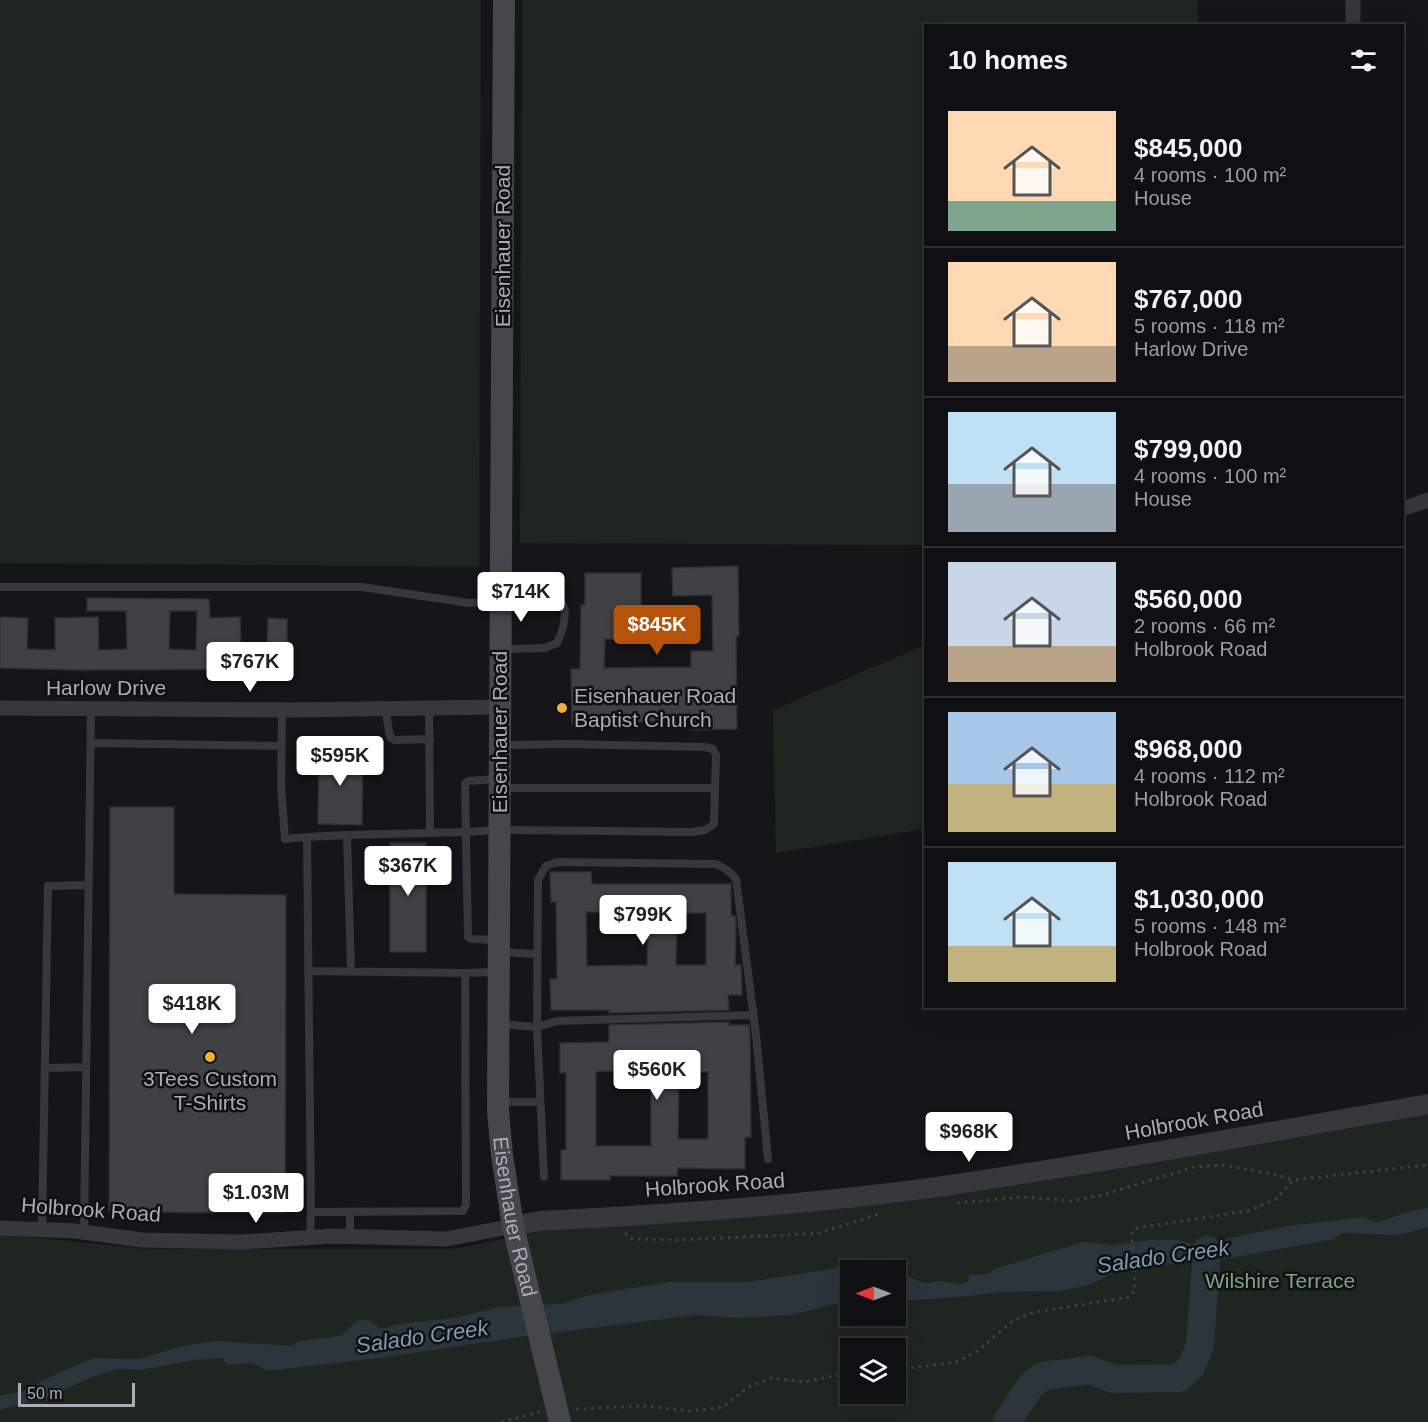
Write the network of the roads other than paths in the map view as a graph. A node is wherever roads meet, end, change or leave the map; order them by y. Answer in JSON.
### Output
{"nodes":[{"id":1,"x":504,"y":0,"type":"edge"},
{"id":2,"x":1353,"y":0,"type":"edge"},
{"id":3,"x":1353,"y":24,"type":"edge"},
{"id":4,"x":1428,"y":500,"type":"edge"},
{"id":5,"x":1404,"y":508,"type":"edge"},
{"id":6,"x":0,"y":587,"type":"edge"},
{"id":7,"x":501,"y":597,"type":"junction"},
{"id":8,"x":500,"y":649,"type":"junction"},
{"id":9,"x":429,"y":707,"type":"junction"},
{"id":10,"x":500,"y":707,"type":"junction"},
{"id":11,"x":0,"y":708,"type":"edge"},
{"id":12,"x":385,"y":708,"type":"junction"},
{"id":13,"x":91,"y":709,"type":"junction"},
{"id":14,"x":282,"y":710,"type":"junction"},
{"id":15,"x":430,"y":740,"type":"junction"},
{"id":16,"x":91,"y":743,"type":"junction"},
{"id":17,"x":500,"y":745,"type":"junction"},
{"id":18,"x":282,"y":746,"type":"junction"},
{"id":19,"x":499,"y":784,"type":"junction"},
{"id":20,"x":715,"y":788,"type":"junction"},
{"id":21,"x":499,"y":830,"type":"junction"},
{"id":22,"x":465,"y":832,"type":"junction"},
{"id":23,"x":430,"y":833,"type":"junction"},
{"id":24,"x":347,"y":835,"type":"junction"},
{"id":25,"x":307,"y":837,"type":"junction"},
{"id":26,"x":88,"y":885,"type":"junction"},
{"id":27,"x":537,"y":954,"type":"junction"},
{"id":28,"x":498,"y":955,"type":"junction"},
{"id":29,"x":308,"y":970,"type":"junction"},
{"id":30,"x":351,"y":970,"type":"junction"},
{"id":31,"x":465,"y":973,"type":"junction"},
{"id":32,"x":753,"y":1015,"type":"junction"},
{"id":33,"x":498,"y":1024,"type":"junction"},
{"id":34,"x":537,"y":1027,"type":"junction"},
{"id":35,"x":86,"y":1067,"type":"junction"},
{"id":36,"x":45,"y":1068,"type":"junction"},
{"id":37,"x":498,"y":1102,"type":"junction"},
{"id":38,"x":540,"y":1102,"type":"junction"},
{"id":39,"x":1428,"y":1104,"type":"edge"},
{"id":40,"x":768,"y":1159,"type":"dead end"},
{"id":41,"x":544,"y":1177,"type":"dead end"},
{"id":42,"x":311,"y":1212,"type":"junction"},
{"id":43,"x":350,"y":1213,"type":"junction"},
{"id":44,"x":513,"y":1226,"type":"junction"},
{"id":45,"x":0,"y":1228,"type":"edge"},
{"id":46,"x":42,"y":1230,"type":"junction"},
{"id":47,"x":84,"y":1232,"type":"junction"},
{"id":48,"x":350,"y":1236,"type":"junction"},
{"id":49,"x":310,"y":1237,"type":"junction"},
{"id":50,"x":558,"y":1414,"type":"edge"}],
"edges":[{"from":1,"to":7,"type":"main road","name":"Eisenhauer Road"},
{"from":2,"to":3,"type":"street"},
{"from":4,"to":5,"type":"street"},
{"from":6,"to":7,"type":"lane"},
{"from":7,"to":8,"type":"main road","name":"Eisenhauer Road"},
{"from":7,"to":8,"type":"lane"},
{"from":8,"to":10,"type":"main road","name":"Eisenhauer Road"},
{"from":9,"to":10,"type":"street","name":"Harlow Drive"},
{"from":9,"to":12,"type":"street","name":"Harlow Drive"},
{"from":9,"to":15,"type":"lane"},
{"from":10,"to":17,"type":"main road","name":"Eisenhauer Road"},
{"from":11,"to":13,"type":"street","name":"Harlow Drive"},
{"from":12,"to":14,"type":"street","name":"Harlow Drive"},
{"from":12,"to":15,"type":"lane"},
{"from":13,"to":14,"type":"street","name":"Harlow Drive"},
{"from":13,"to":16,"type":"lane"},
{"from":14,"to":18,"type":"lane"},
{"from":15,"to":23,"type":"lane"},
{"from":16,"to":18,"type":"lane"},
{"from":16,"to":26,"type":"lane"},
{"from":17,"to":19,"type":"main road","name":"Eisenhauer Road"},
{"from":17,"to":20,"type":"lane"},
{"from":18,"to":25,"type":"lane"},
{"from":19,"to":20,"type":"lane"},
{"from":19,"to":21,"type":"main road","name":"Eisenhauer Road"},
{"from":19,"to":22,"type":"lane"},
{"from":20,"to":21,"type":"lane"},
{"from":21,"to":22,"type":"lane"},
{"from":21,"to":28,"type":"main road","name":"Eisenhauer Road"},
{"from":22,"to":23,"type":"lane"},
{"from":22,"to":28,"type":"lane"},
{"from":23,"to":24,"type":"lane"},
{"from":24,"to":25,"type":"lane"},
{"from":24,"to":30,"type":"lane"},
{"from":25,"to":29,"type":"lane"},
{"from":26,"to":35,"type":"lane"},
{"from":26,"to":36,"type":"lane"},
{"from":27,"to":28,"type":"lane"},
{"from":27,"to":32,"type":"lane"},
{"from":27,"to":34,"type":"lane"},
{"from":28,"to":31,"type":"lane"},
{"from":28,"to":33,"type":"main road","name":"Eisenhauer Road"},
{"from":29,"to":30,"type":"lane"},
{"from":29,"to":42,"type":"lane"},
{"from":30,"to":31,"type":"lane"},
{"from":31,"to":43,"type":"lane"},
{"from":32,"to":34,"type":"lane"},
{"from":32,"to":40,"type":"lane"},
{"from":33,"to":34,"type":"lane"},
{"from":33,"to":37,"type":"main road","name":"Eisenhauer Road"},
{"from":34,"to":38,"type":"lane"},
{"from":35,"to":36,"type":"lane"},
{"from":35,"to":47,"type":"lane"},
{"from":36,"to":46,"type":"lane"},
{"from":37,"to":38,"type":"lane"},
{"from":37,"to":44,"type":"main road","name":"Eisenhauer Road"},
{"from":38,"to":41,"type":"lane"},
{"from":39,"to":44,"type":"street","name":"Holbrook Road"},
{"from":42,"to":43,"type":"lane"},
{"from":42,"to":49,"type":"lane"},
{"from":43,"to":48,"type":"lane"},
{"from":44,"to":48,"type":"street","name":"Holbrook Road"},
{"from":44,"to":50,"type":"main road","name":"Eisenhauer Road"},
{"from":45,"to":46,"type":"street","name":"Holbrook Road"},
{"from":46,"to":47,"type":"street","name":"Holbrook Road"},
{"from":47,"to":49,"type":"street","name":"Holbrook Road"},
{"from":48,"to":49,"type":"street","name":"Holbrook Road"}]}
